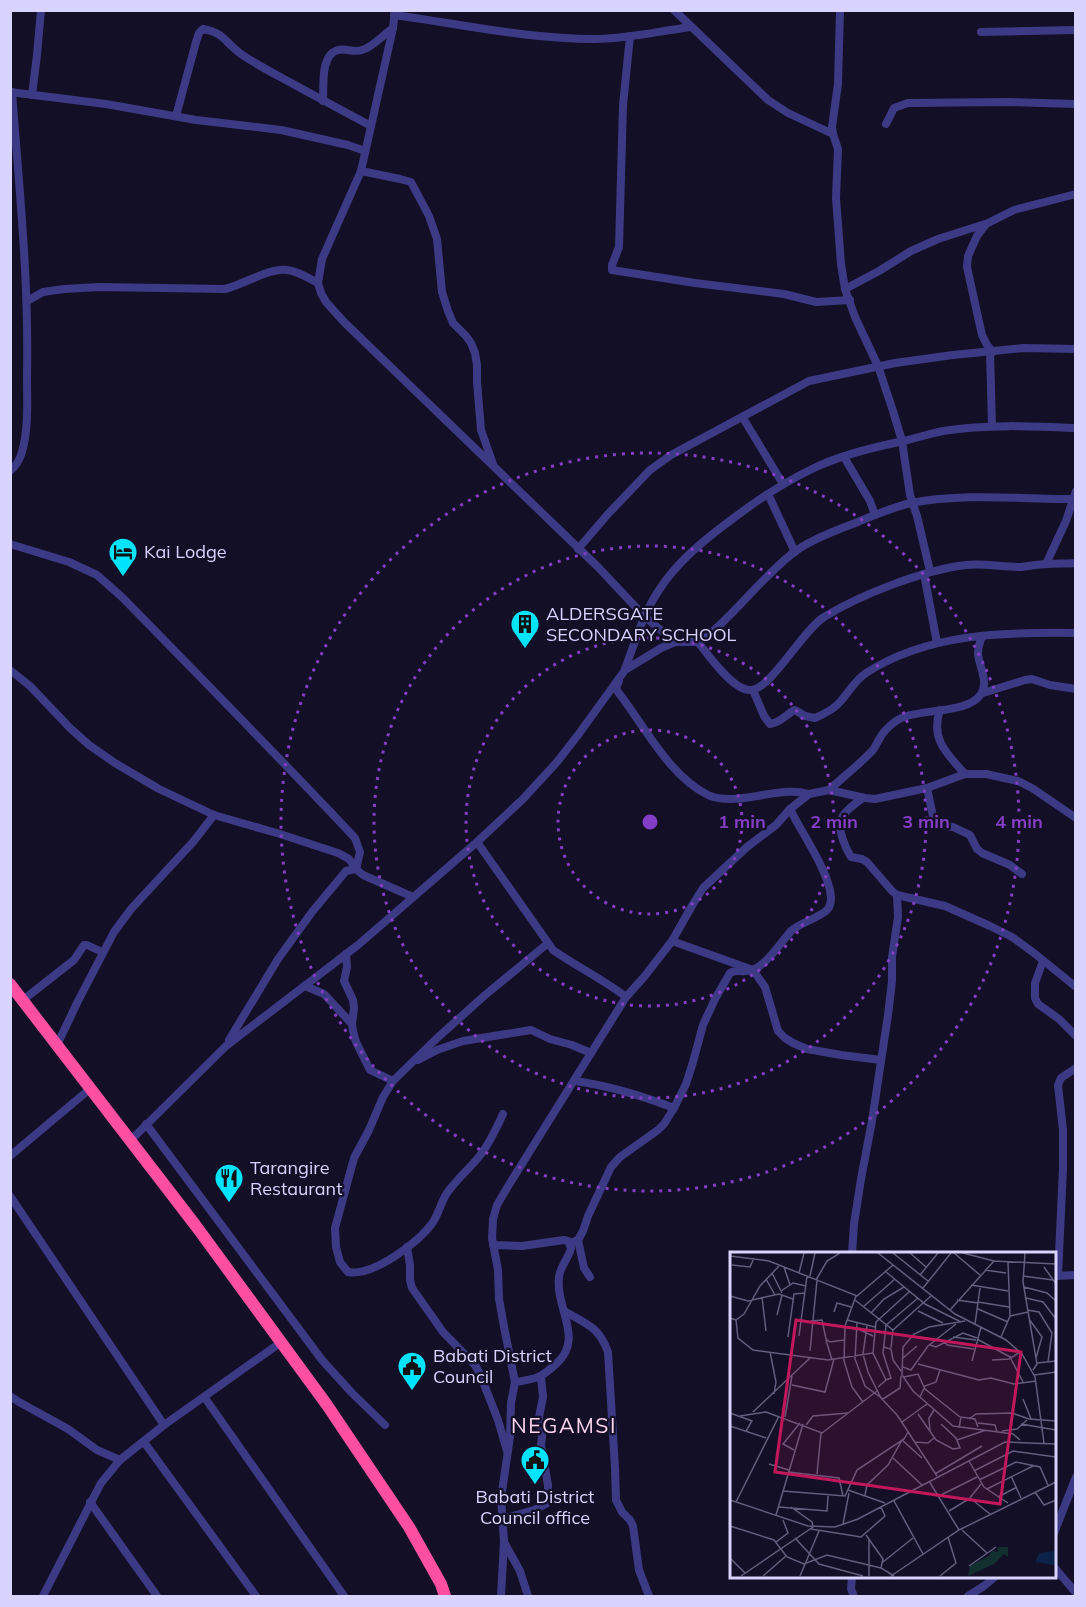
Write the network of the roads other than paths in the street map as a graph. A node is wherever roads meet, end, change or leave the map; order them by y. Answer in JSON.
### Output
{"nodes":[{"id":1,"x":41,"y":10,"type":"edge"},
{"id":2,"x":674,"y":10,"type":"edge"},
{"id":3,"x":840,"y":10,"type":"edge"},
{"id":4,"x":394,"y":13,"type":"edge"},
{"id":5,"x":691,"y":27,"type":"junction"},
{"id":6,"x":393,"y":28,"type":"junction"},
{"id":7,"x":1076,"y":30,"type":"edge"},
{"id":8,"x":981,"y":32,"type":"dead end"},
{"id":9,"x":630,"y":36,"type":"junction"},
{"id":10,"x":11,"y":92,"type":"edge"},
{"id":11,"x":32,"y":95,"type":"junction"},
{"id":12,"x":323,"y":101,"type":"junction"},
{"id":13,"x":1076,"y":104,"type":"edge"},
{"id":14,"x":176,"y":116,"type":"junction"},
{"id":15,"x":885,"y":124,"type":"dead end"},
{"id":16,"x":371,"y":126,"type":"junction"},
{"id":17,"x":833,"y":135,"type":"junction"},
{"id":18,"x":365,"y":151,"type":"junction"},
{"id":19,"x":361,"y":171,"type":"junction"},
{"id":20,"x":1076,"y":194,"type":"edge"},
{"id":21,"x":986,"y":224,"type":"junction"},
{"id":22,"x":318,"y":282,"type":"junction"},
{"id":23,"x":845,"y":289,"type":"junction"},
{"id":24,"x":850,"y":300,"type":"junction"},
{"id":25,"x":27,"y":301,"type":"junction"},
{"id":26,"x":1076,"y":349,"type":"edge"},
{"id":27,"x":992,"y":352,"type":"junction"},
{"id":28,"x":878,"y":366,"type":"junction"},
{"id":29,"x":743,"y":418,"type":"junction"},
{"id":30,"x":992,"y":426,"type":"junction"},
{"id":31,"x":1076,"y":428,"type":"edge"},
{"id":32,"x":902,"y":441,"type":"junction"},
{"id":33,"x":844,"y":457,"type":"junction"},
{"id":34,"x":495,"y":468,"type":"junction"},
{"id":35,"x":10,"y":471,"type":"edge"},
{"id":36,"x":783,"y":484,"type":"junction"},
{"id":37,"x":768,"y":494,"type":"junction"},
{"id":38,"x":1075,"y":496,"type":"edge"},
{"id":39,"x":913,"y":503,"type":"junction"},
{"id":40,"x":875,"y":515,"type":"junction"},
{"id":41,"x":10,"y":544,"type":"edge"},
{"id":42,"x":578,"y":549,"type":"junction"},
{"id":43,"x":795,"y":552,"type":"junction"},
{"id":44,"x":1076,"y":563,"type":"edge"},
{"id":45,"x":1046,"y":564,"type":"junction"},
{"id":46,"x":927,"y":573,"type":"junction"},
{"id":47,"x":644,"y":616,"type":"junction"},
{"id":48,"x":1076,"y":633,"type":"edge"},
{"id":49,"x":982,"y":636,"type":"junction"},
{"id":50,"x":675,"y":642,"type":"junction"},
{"id":51,"x":698,"y":642,"type":"junction"},
{"id":52,"x":938,"y":643,"type":"junction"},
{"id":53,"x":10,"y":670,"type":"edge"},
{"id":54,"x":624,"y":670,"type":"junction"},
{"id":55,"x":1076,"y":689,"type":"edge"},
{"id":56,"x":753,"y":690,"type":"junction"},
{"id":57,"x":982,"y":693,"type":"junction"},
{"id":58,"x":940,"y":710,"type":"junction"},
{"id":59,"x":965,"y":774,"type":"junction"},
{"id":60,"x":927,"y":788,"type":"junction"},
{"id":61,"x":829,"y":790,"type":"junction"},
{"id":62,"x":809,"y":794,"type":"junction"},
{"id":63,"x":863,"y":798,"type":"junction"},
{"id":64,"x":790,"y":809,"type":"junction"},
{"id":65,"x":214,"y":815,"type":"junction"},
{"id":66,"x":1076,"y":818,"type":"edge"},
{"id":67,"x":477,"y":842,"type":"junction"},
{"id":68,"x":356,"y":869,"type":"junction"},
{"id":69,"x":1022,"y":874,"type":"dead end"},
{"id":70,"x":897,"y":895,"type":"junction"},
{"id":71,"x":413,"y":897,"type":"junction"},
{"id":72,"x":672,"y":941,"type":"junction"},
{"id":73,"x":547,"y":944,"type":"junction"},
{"id":74,"x":102,"y":952,"type":"junction"},
{"id":75,"x":346,"y":954,"type":"junction"},
{"id":76,"x":1043,"y":961,"type":"junction"},
{"id":77,"x":753,"y":970,"type":"junction"},
{"id":78,"x":10,"y":984,"type":"edge"},
{"id":79,"x":305,"y":986,"type":"junction"},
{"id":80,"x":1076,"y":987,"type":"edge"},
{"id":81,"x":627,"y":997,"type":"junction"},
{"id":82,"x":23,"y":1000,"type":"junction"},
{"id":83,"x":352,"y":1024,"type":"junction"},
{"id":84,"x":1076,"y":1036,"type":"edge"},
{"id":85,"x":57,"y":1045,"type":"junction"},
{"id":86,"x":226,"y":1046,"type":"junction"},
{"id":87,"x":591,"y":1053,"type":"junction"},
{"id":88,"x":881,"y":1060,"type":"junction"},
{"id":89,"x":411,"y":1064,"type":"junction"},
{"id":90,"x":1076,"y":1068,"type":"edge"},
{"id":91,"x":393,"y":1081,"type":"junction"},
{"id":92,"x":575,"y":1081,"type":"junction"},
{"id":93,"x":91,"y":1088,"type":"junction"},
{"id":94,"x":674,"y":1108,"type":"junction"},
{"id":95,"x":503,"y":1114,"type":"dead end"},
{"id":96,"x":146,"y":1124,"type":"junction"},
{"id":97,"x":131,"y":1140,"type":"junction"},
{"id":98,"x":10,"y":1156,"type":"edge"},
{"id":99,"x":10,"y":1196,"type":"edge"},
{"id":100,"x":574,"y":1242,"type":"junction"},
{"id":101,"x":493,"y":1245,"type":"junction"},
{"id":102,"x":407,"y":1247,"type":"junction"},
{"id":103,"x":852,"y":1252,"type":"edge"},
{"id":104,"x":1076,"y":1275,"type":"edge"},
{"id":105,"x":1056,"y":1276,"type":"edge"},
{"id":106,"x":590,"y":1277,"type":"dead end"},
{"id":107,"x":564,"y":1311,"type":"junction"},
{"id":108,"x":280,"y":1343,"type":"junction"},
{"id":109,"x":541,"y":1377,"type":"junction"},
{"id":110,"x":515,"y":1382,"type":"junction"},
{"id":111,"x":11,"y":1396,"type":"edge"},
{"id":112,"x":204,"y":1398,"type":"junction"},
{"id":113,"x":164,"y":1425,"type":"junction"},
{"id":114,"x":386,"y":1425,"type":"dead end"},
{"id":115,"x":144,"y":1442,"type":"junction"},
{"id":116,"x":508,"y":1454,"type":"junction"},
{"id":117,"x":120,"y":1460,"type":"junction"},
{"id":118,"x":1076,"y":1477,"type":"edge"},
{"id":119,"x":90,"y":1502,"type":"junction"},
{"id":120,"x":502,"y":1519,"type":"junction"},
{"id":121,"x":1056,"y":1528,"type":"edge"},
{"id":122,"x":504,"y":1541,"type":"junction"},
{"id":123,"x":1056,"y":1569,"type":"edge"},
{"id":124,"x":852,"y":1577,"type":"edge"},
{"id":125,"x":994,"y":1577,"type":"edge"},
{"id":126,"x":45,"y":1593,"type":"edge"},
{"id":127,"x":1076,"y":1593,"type":"edge"},
{"id":128,"x":53,"y":1596,"type":"edge"},
{"id":129,"x":157,"y":1596,"type":"edge"},
{"id":130,"x":256,"y":1596,"type":"edge"},
{"id":131,"x":344,"y":1596,"type":"edge"},
{"id":132,"x":445,"y":1596,"type":"edge"},
{"id":133,"x":501,"y":1596,"type":"edge"},
{"id":134,"x":528,"y":1596,"type":"edge"},
{"id":135,"x":649,"y":1596,"type":"edge"},
{"id":136,"x":854,"y":1596,"type":"edge"},
{"id":137,"x":968,"y":1596,"type":"edge"}],
"edges":[{"from":1,"to":11,"type":"street"},
{"from":2,"to":5,"type":"street"},
{"from":3,"to":17,"type":"street"},
{"from":4,"to":6,"type":"street"},
{"from":4,"to":9,"type":"street"},
{"from":5,"to":9,"type":"street"},
{"from":5,"to":17,"type":"street"},
{"from":6,"to":12,"type":"street"},
{"from":6,"to":16,"type":"street"},
{"from":7,"to":8,"type":"street"},
{"from":9,"to":24,"type":"street"},
{"from":10,"to":11,"type":"street"},
{"from":10,"to":25,"type":"street"},
{"from":11,"to":14,"type":"street"},
{"from":12,"to":14,"type":"street"},
{"from":12,"to":16,"type":"street"},
{"from":13,"to":15,"type":"street"},
{"from":14,"to":18,"type":"street"},
{"from":16,"to":18,"type":"street"},
{"from":17,"to":23,"type":"street"},
{"from":18,"to":19,"type":"street"},
{"from":19,"to":22,"type":"street"},
{"from":19,"to":34,"type":"street"},
{"from":20,"to":21,"type":"street"},
{"from":21,"to":23,"type":"street"},
{"from":21,"to":27,"type":"street"},
{"from":22,"to":25,"type":"street"},
{"from":22,"to":34,"type":"street"},
{"from":23,"to":24,"type":"street"},
{"from":24,"to":28,"type":"street"},
{"from":25,"to":35,"type":"street"},
{"from":26,"to":27,"type":"street"},
{"from":27,"to":28,"type":"street"},
{"from":27,"to":30,"type":"street"},
{"from":28,"to":29,"type":"street"},
{"from":28,"to":32,"type":"street"},
{"from":29,"to":36,"type":"street"},
{"from":29,"to":42,"type":"street"},
{"from":30,"to":31,"type":"street"},
{"from":30,"to":32,"type":"street"},
{"from":32,"to":33,"type":"street"},
{"from":32,"to":39,"type":"street"},
{"from":33,"to":36,"type":"street"},
{"from":33,"to":40,"type":"street"},
{"from":34,"to":42,"type":"street"},
{"from":36,"to":37,"type":"street"},
{"from":37,"to":43,"type":"street"},
{"from":37,"to":47,"type":"street"},
{"from":38,"to":39,"type":"street"},
{"from":38,"to":45,"type":"street"},
{"from":39,"to":40,"type":"street"},
{"from":39,"to":46,"type":"street"},
{"from":40,"to":43,"type":"street"},
{"from":41,"to":68,"type":"street"},
{"from":42,"to":47,"type":"street"},
{"from":43,"to":51,"type":"street"},
{"from":44,"to":45,"type":"street"},
{"from":45,"to":46,"type":"street"},
{"from":46,"to":52,"type":"street"},
{"from":46,"to":56,"type":"street"},
{"from":47,"to":50,"type":"street"},
{"from":47,"to":54,"type":"street"},
{"from":48,"to":49,"type":"street"},
{"from":49,"to":52,"type":"street"},
{"from":49,"to":57,"type":"street"},
{"from":50,"to":51,"type":"street"},
{"from":50,"to":54,"type":"street"},
{"from":51,"to":56,"type":"street"},
{"from":52,"to":56,"type":"street"},
{"from":53,"to":65,"type":"street"},
{"from":54,"to":62,"type":"street"},
{"from":54,"to":67,"type":"street"},
{"from":55,"to":57,"type":"street"},
{"from":57,"to":58,"type":"street"},
{"from":58,"to":59,"type":"street"},
{"from":58,"to":61,"type":"street"},
{"from":59,"to":60,"type":"street"},
{"from":59,"to":66,"type":"street"},
{"from":60,"to":63,"type":"street"},
{"from":60,"to":69,"type":"street"},
{"from":61,"to":62,"type":"street"},
{"from":61,"to":63,"type":"street"},
{"from":62,"to":64,"type":"street"},
{"from":63,"to":70,"type":"street"},
{"from":64,"to":72,"type":"street"},
{"from":64,"to":77,"type":"street"},
{"from":65,"to":68,"type":"street"},
{"from":65,"to":74,"type":"street"},
{"from":67,"to":71,"type":"street"},
{"from":67,"to":73,"type":"street"},
{"from":68,"to":71,"type":"street"},
{"from":68,"to":86,"type":"street"},
{"from":70,"to":76,"type":"street"},
{"from":70,"to":88,"type":"street"},
{"from":71,"to":75,"type":"street"},
{"from":72,"to":77,"type":"street"},
{"from":72,"to":81,"type":"street"},
{"from":73,"to":81,"type":"street"},
{"from":73,"to":89,"type":"street"},
{"from":74,"to":82,"type":"street"},
{"from":74,"to":85,"type":"street"},
{"from":75,"to":79,"type":"street"},
{"from":75,"to":83,"type":"street"},
{"from":76,"to":80,"type":"street"},
{"from":76,"to":84,"type":"street"},
{"from":77,"to":88,"type":"street"},
{"from":77,"to":94,"type":"street"},
{"from":78,"to":82,"type":"highway"},
{"from":79,"to":83,"type":"street"},
{"from":79,"to":86,"type":"street"},
{"from":81,"to":87,"type":"street"},
{"from":82,"to":85,"type":"highway"},
{"from":83,"to":91,"type":"street"},
{"from":85,"to":93,"type":"highway"},
{"from":86,"to":96,"type":"street"},
{"from":87,"to":89,"type":"street"},
{"from":87,"to":92,"type":"street"},
{"from":88,"to":103,"type":"street"},
{"from":89,"to":91,"type":"street"},
{"from":90,"to":105,"type":"street"},
{"from":91,"to":102,"type":"street"},
{"from":92,"to":94,"type":"street"},
{"from":92,"to":101,"type":"street"},
{"from":93,"to":97,"type":"highway"},
{"from":93,"to":98,"type":"street"},
{"from":94,"to":100,"type":"street"},
{"from":95,"to":102,"type":"street"},
{"from":96,"to":97,"type":"street"},
{"from":96,"to":114,"type":"street"},
{"from":97,"to":108,"type":"highway"},
{"from":99,"to":113,"type":"street"},
{"from":100,"to":101,"type":"street"},
{"from":100,"to":106,"type":"street"},
{"from":100,"to":107,"type":"street"},
{"from":101,"to":110,"type":"street"},
{"from":102,"to":116,"type":"street"},
{"from":104,"to":105,"type":"street"},
{"from":107,"to":109,"type":"street"},
{"from":107,"to":135,"type":"street"},
{"from":108,"to":112,"type":"street"},
{"from":108,"to":132,"type":"highway"},
{"from":109,"to":110,"type":"street"},
{"from":109,"to":120,"type":"street"},
{"from":110,"to":116,"type":"street"},
{"from":111,"to":117,"type":"street"},
{"from":112,"to":113,"type":"street"},
{"from":112,"to":131,"type":"street"},
{"from":113,"to":115,"type":"street"},
{"from":115,"to":117,"type":"street"},
{"from":115,"to":130,"type":"street"},
{"from":116,"to":120,"type":"street"},
{"from":117,"to":119,"type":"street"},
{"from":118,"to":121,"type":"street"},
{"from":119,"to":126,"type":"street"},
{"from":119,"to":129,"type":"street"},
{"from":120,"to":122,"type":"street"},
{"from":122,"to":133,"type":"street"},
{"from":122,"to":134,"type":"street"},
{"from":123,"to":127,"type":"street"},
{"from":124,"to":136,"type":"street"},
{"from":125,"to":137,"type":"street"},
{"from":126,"to":128,"type":"street"}]}
